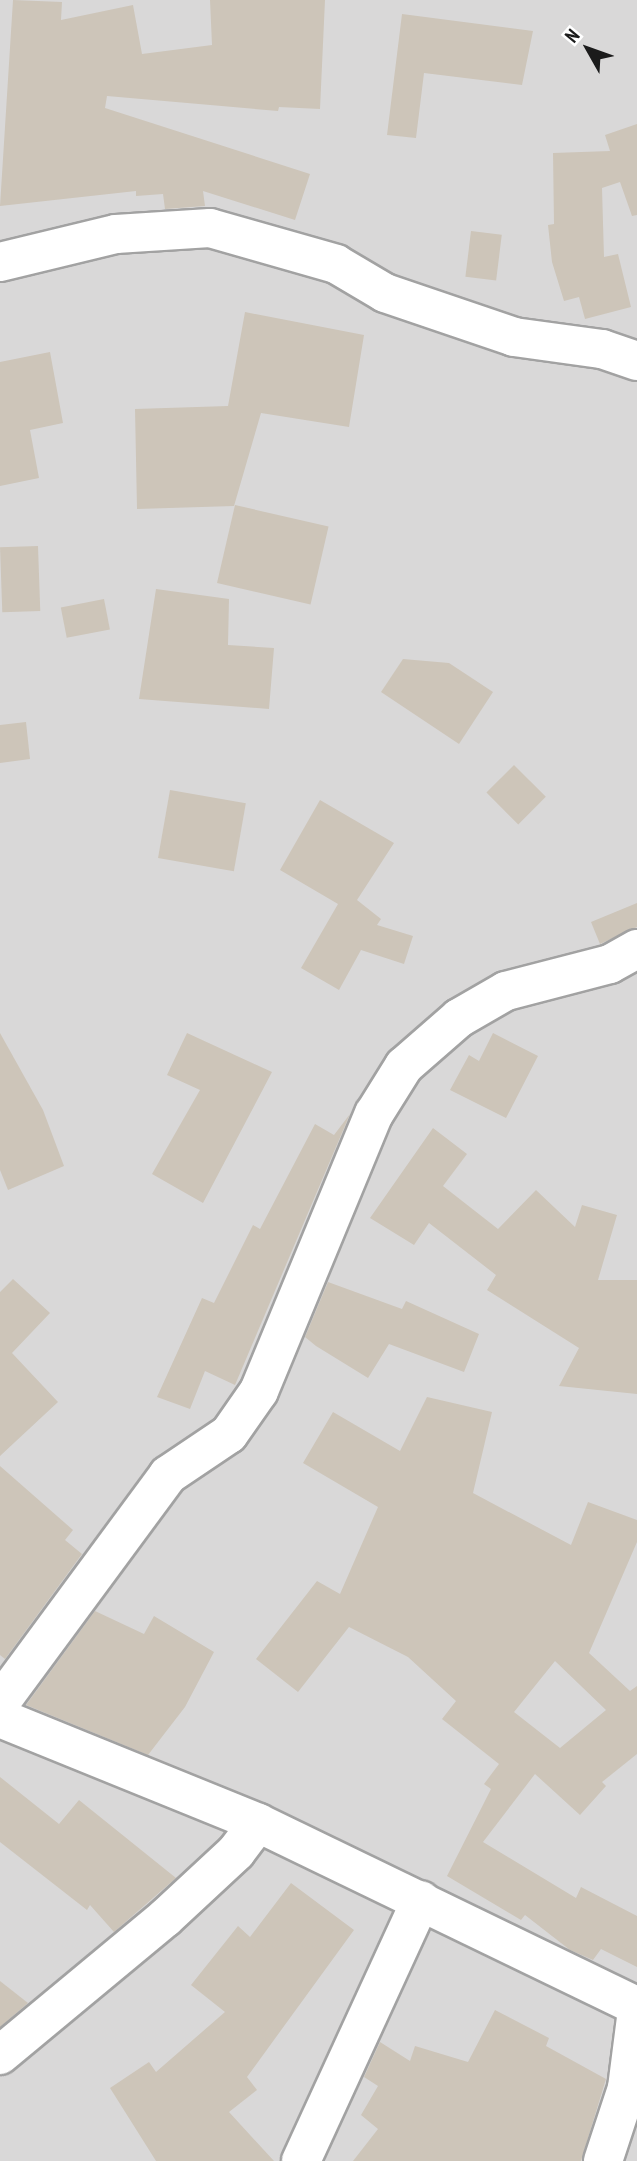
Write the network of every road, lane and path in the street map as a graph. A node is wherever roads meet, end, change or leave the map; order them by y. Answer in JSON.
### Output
{"nodes":[{"id":1,"x":0,"y":262,"type":"edge"},
{"id":2,"x":637,"y":361,"type":"edge"},
{"id":3,"x":637,"y":949,"type":"edge"},
{"id":4,"x":0,"y":1703,"type":"edge"},
{"id":5,"x":0,"y":1718,"type":"edge"},
{"id":6,"x":258,"y":1824,"type":"junction"},
{"id":7,"x":421,"y":1900,"type":"junction"},
{"id":8,"x":637,"y":2008,"type":"edge"},
{"id":9,"x":0,"y":2055,"type":"edge"},
{"id":10,"x":301,"y":2161,"type":"edge"},
{"id":11,"x":603,"y":2161,"type":"edge"}],
"edges":[{"from":1,"to":2,"type":"street"},
{"from":3,"to":4,"type":"street"},
{"from":5,"to":6,"type":"street"},
{"from":6,"to":7,"type":"street"},
{"from":6,"to":9,"type":"street"},
{"from":7,"to":8,"type":"street"},
{"from":7,"to":10,"type":"street"},
{"from":8,"to":11,"type":"street"}]}
